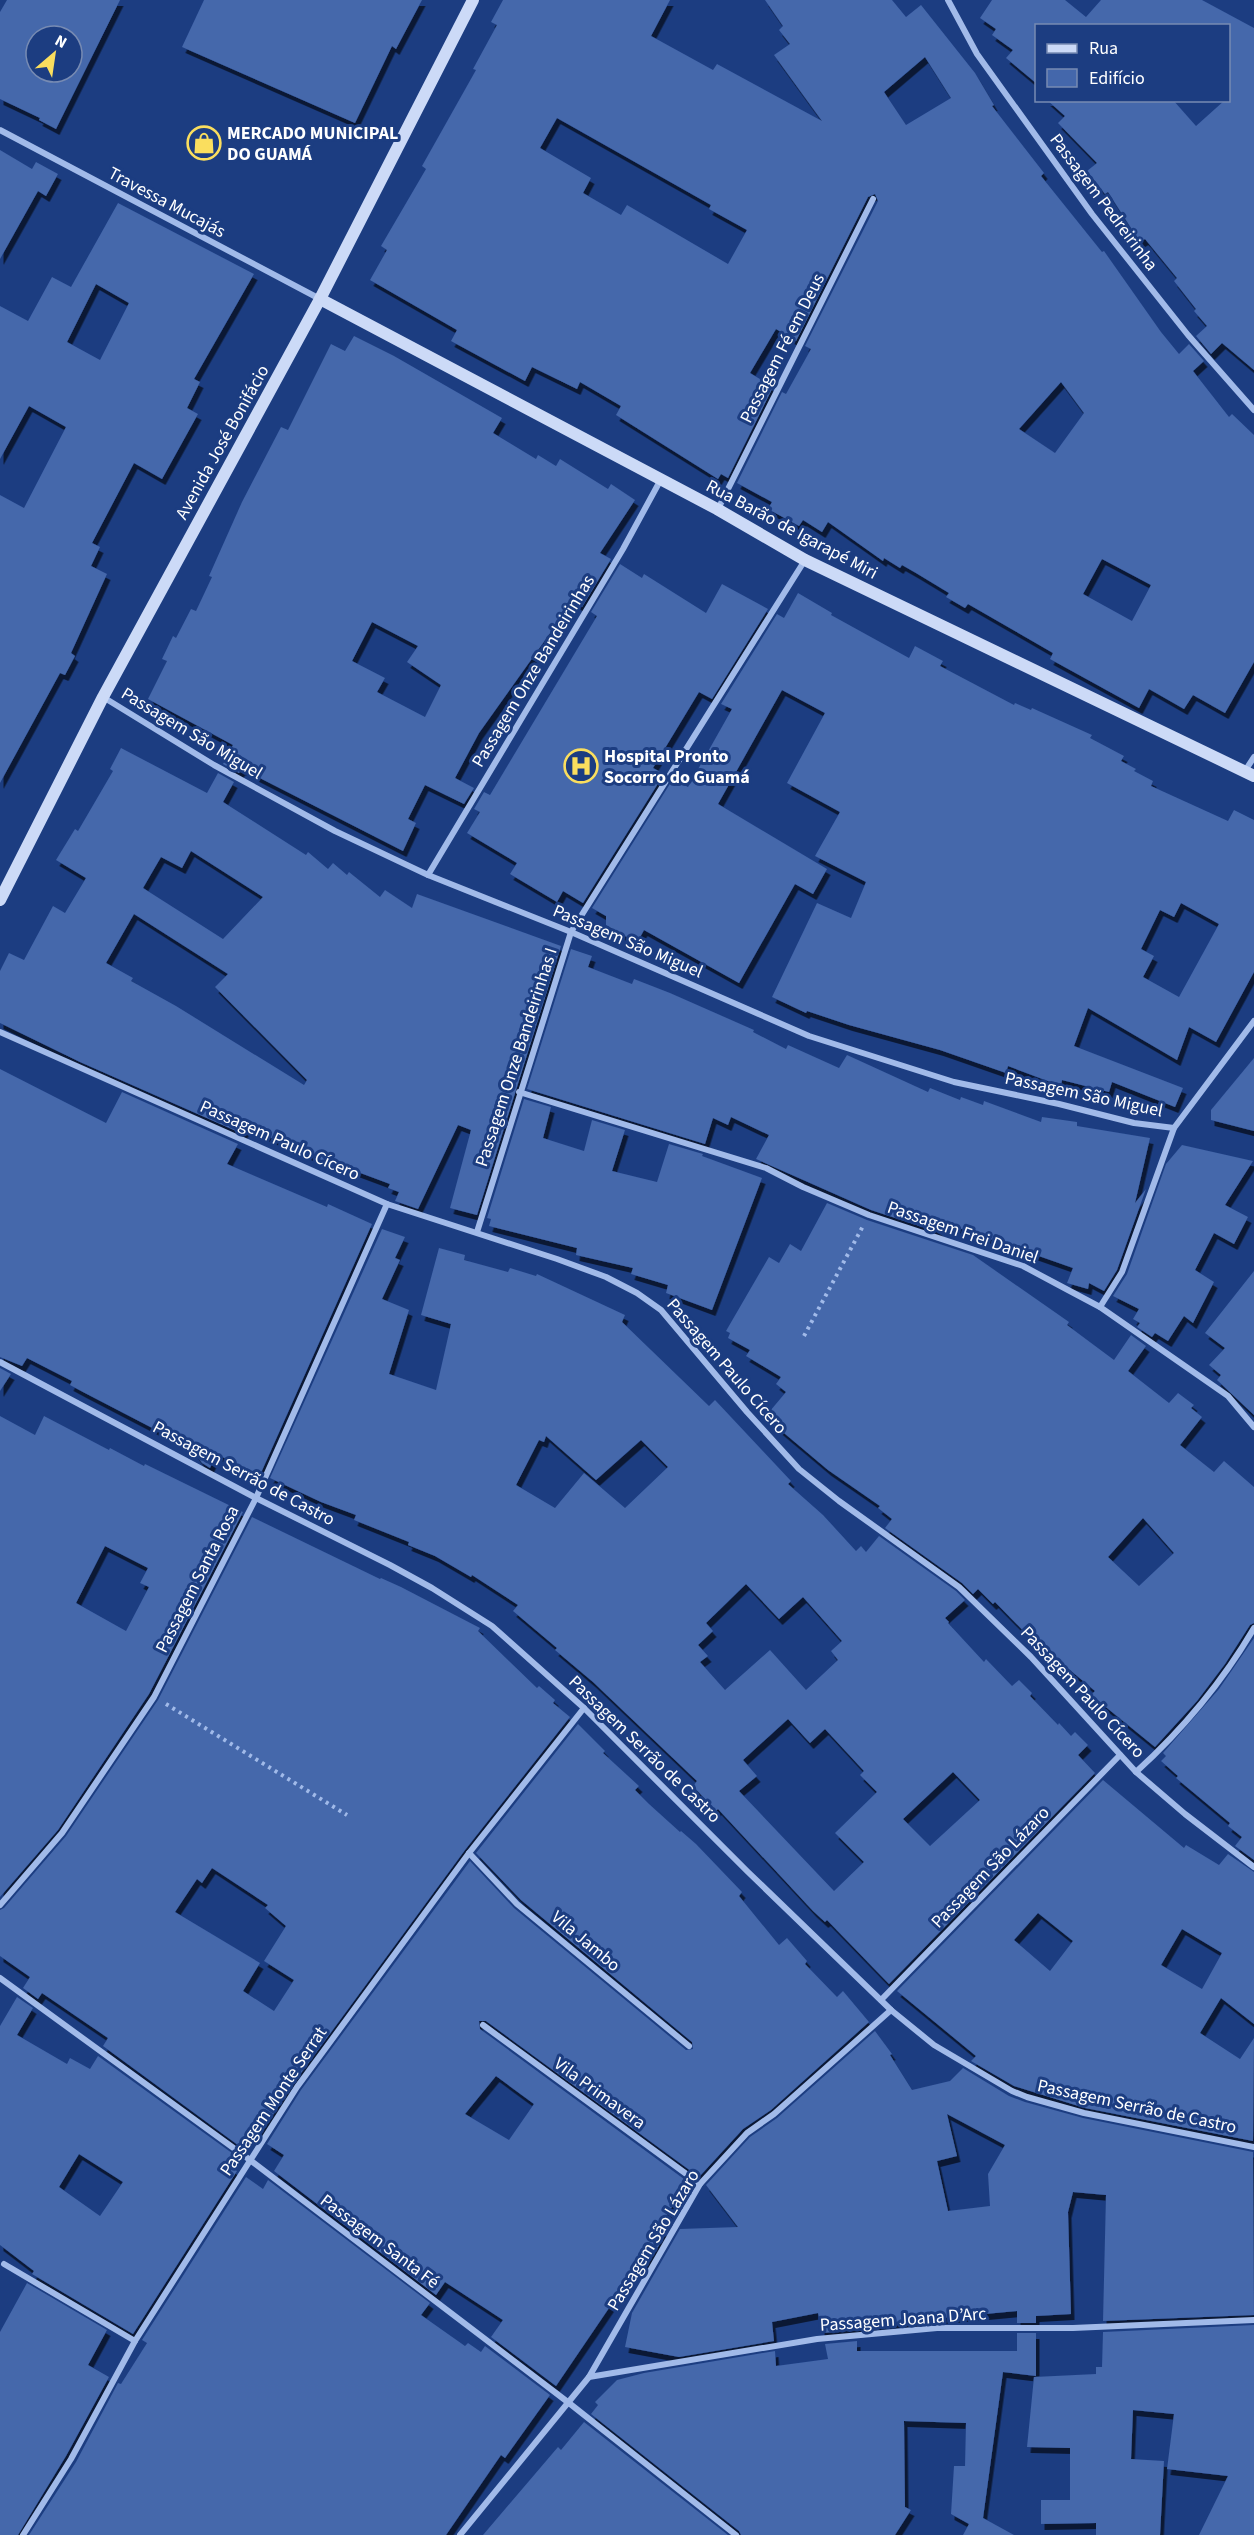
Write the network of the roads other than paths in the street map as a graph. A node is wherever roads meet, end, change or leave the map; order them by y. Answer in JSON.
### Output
{"nodes":[{"id":1,"x":473,"y":0,"type":"edge"},
{"id":2,"x":948,"y":0,"type":"edge"},
{"id":3,"x":0,"y":130,"type":"edge"},
{"id":4,"x":873,"y":199,"type":"dead end"},
{"id":5,"x":320,"y":299,"type":"junction"},
{"id":6,"x":1254,"y":410,"type":"edge"},
{"id":7,"x":660,"y":481,"type":"junction"},
{"id":8,"x":717,"y":509,"type":"junction"},
{"id":9,"x":805,"y":560,"type":"junction"},
{"id":10,"x":103,"y":697,"type":"junction"},
{"id":11,"x":1254,"y":757,"type":"edge"},
{"id":12,"x":1250,"y":774,"type":"edge"},
{"id":13,"x":428,"y":875,"type":"junction"},
{"id":14,"x":4,"y":884,"type":"edge"},
{"id":15,"x":0,"y":900,"type":"edge"},
{"id":16,"x":571,"y":932,"type":"junction"},
{"id":17,"x":1254,"y":1021,"type":"edge"},
{"id":18,"x":0,"y":1032,"type":"edge"},
{"id":19,"x":519,"y":1092,"type":"junction"},
{"id":20,"x":1174,"y":1128,"type":"junction"},
{"id":21,"x":387,"y":1204,"type":"junction"},
{"id":22,"x":477,"y":1232,"type":"junction"},
{"id":23,"x":1100,"y":1307,"type":"junction"},
{"id":24,"x":0,"y":1362,"type":"edge"},
{"id":25,"x":1254,"y":1427,"type":"edge"},
{"id":26,"x":256,"y":1498,"type":"junction"},
{"id":27,"x":1254,"y":1628,"type":"edge"},
{"id":28,"x":584,"y":1708,"type":"junction"},
{"id":29,"x":1120,"y":1755,"type":"junction"},
{"id":30,"x":1136,"y":1772,"type":"junction"},
{"id":31,"x":469,"y":1853,"type":"junction"},
{"id":32,"x":1254,"y":1867,"type":"edge"},
{"id":33,"x":0,"y":1905,"type":"edge"},
{"id":34,"x":0,"y":1978,"type":"edge"},
{"id":35,"x":881,"y":2000,"type":"junction"},
{"id":36,"x":891,"y":2010,"type":"junction"},
{"id":37,"x":483,"y":2025,"type":"dead end"},
{"id":38,"x":689,"y":2046,"type":"dead end"},
{"id":39,"x":1254,"y":2147,"type":"edge"},
{"id":40,"x":250,"y":2160,"type":"junction"},
{"id":41,"x":700,"y":2184,"type":"junction"},
{"id":42,"x":4,"y":2264,"type":"dead end"},
{"id":43,"x":1254,"y":2320,"type":"edge"},
{"id":44,"x":135,"y":2341,"type":"junction"},
{"id":45,"x":589,"y":2377,"type":"junction"},
{"id":46,"x":569,"y":2403,"type":"junction"},
{"id":47,"x":23,"y":2535,"type":"edge"},
{"id":48,"x":460,"y":2535,"type":"edge"},
{"id":49,"x":736,"y":2535,"type":"edge"}],
"edges":[{"from":1,"to":5,"type":"main road","name":"Avenida José Bonifácio"},
{"from":2,"to":6,"type":"street","name":"Passagem Pedreirinha"},
{"from":3,"to":5,"type":"street","name":"Travessa Mucajás"},
{"from":4,"to":8,"type":"street","name":"Passagem Fé em Deus"},
{"from":5,"to":7,"type":"main road","name":"Rua Barão de Igarapé Miri"},
{"from":5,"to":10,"type":"main road","name":"Avenida José Bonifácio"},
{"from":7,"to":8,"type":"main road","name":"Rua Barão de Igarapé Miri"},
{"from":7,"to":13,"type":"street","name":"Passagem Onze Bandeirinhas"},
{"from":8,"to":9,"type":"main road","name":"Rua Barão de Igarapé Miri"},
{"from":9,"to":12,"type":"main road","name":"Rua Barão de Igarapé Miri"},
{"from":9,"to":16,"type":"street","name":"Passagem Onze Bandeirinhas I"},
{"from":10,"to":13,"type":"street","name":"Passagem São Miguel"},
{"from":10,"to":14,"type":"main road","name":"Avenida José Bonifácio"},
{"from":11,"to":12,"type":"street"},
{"from":13,"to":16,"type":"street","name":"Passagem São Miguel"},
{"from":14,"to":15,"type":"main road","name":"Avenida José Bonifácio"},
{"from":16,"to":19,"type":"street","name":"Passagem Onze Bandeirinhas I"},
{"from":16,"to":20,"type":"street","name":"Passagem São Miguel"},
{"from":17,"to":20,"type":"street"},
{"from":18,"to":21,"type":"street","name":"Passagem Paulo Cícero"},
{"from":19,"to":22,"type":"street","name":"Passagem Onze Bandeirinhas I"},
{"from":19,"to":23,"type":"street","name":"Passagem Frei Daniel"},
{"from":20,"to":23,"type":"street"},
{"from":21,"to":22,"type":"street","name":"Passagem Paulo Cícero"},
{"from":21,"to":26,"type":"street","name":"Passagem Santa Rosa"},
{"from":22,"to":29,"type":"street","name":"Passagem Paulo Cícero"},
{"from":23,"to":25,"type":"street","name":"Passagem Frei Daniel"},
{"from":24,"to":26,"type":"street","name":"Passagem Serrão de Castro"},
{"from":26,"to":28,"type":"street","name":"Passagem Serrão de Castro"},
{"from":26,"to":33,"type":"street","name":"Passagem Santa Rosa"},
{"from":27,"to":30,"type":"street"},
{"from":28,"to":31,"type":"street","name":"Passagem Monte Serrat"},
{"from":28,"to":35,"type":"street","name":"Passagem Serrão de Castro"},
{"from":29,"to":30,"type":"street","name":"Passagem Paulo Cícero"},
{"from":29,"to":35,"type":"street","name":"Passagem São Lázaro"},
{"from":30,"to":32,"type":"street","name":"Passagem Paulo Cícero"},
{"from":31,"to":38,"type":"street","name":"Vila Jambo"},
{"from":31,"to":40,"type":"street","name":"Passagem Monte Serrat"},
{"from":34,"to":40,"type":"street","name":"Passagem Santa Fé"},
{"from":35,"to":36,"type":"street","name":"Passagem Serrão de Castro"},
{"from":36,"to":39,"type":"street","name":"Passagem Serrão de Castro"},
{"from":36,"to":41,"type":"street","name":"Passagem São Lázaro"},
{"from":37,"to":41,"type":"street","name":"Vila Primavera"},
{"from":40,"to":44,"type":"street","name":"Passagem Monte Serrat"},
{"from":40,"to":46,"type":"street","name":"Passagem Santa Fé"},
{"from":41,"to":45,"type":"street","name":"Passagem São Lázaro"},
{"from":42,"to":44,"type":"street"},
{"from":43,"to":45,"type":"street","name":"Passagem Joana D’Arc"},
{"from":44,"to":47,"type":"street","name":"Passagem Monte Serrat"},
{"from":45,"to":46,"type":"street"},
{"from":46,"to":48,"type":"street"},
{"from":46,"to":49,"type":"street","name":"Passagem Santa Fé"}]}
